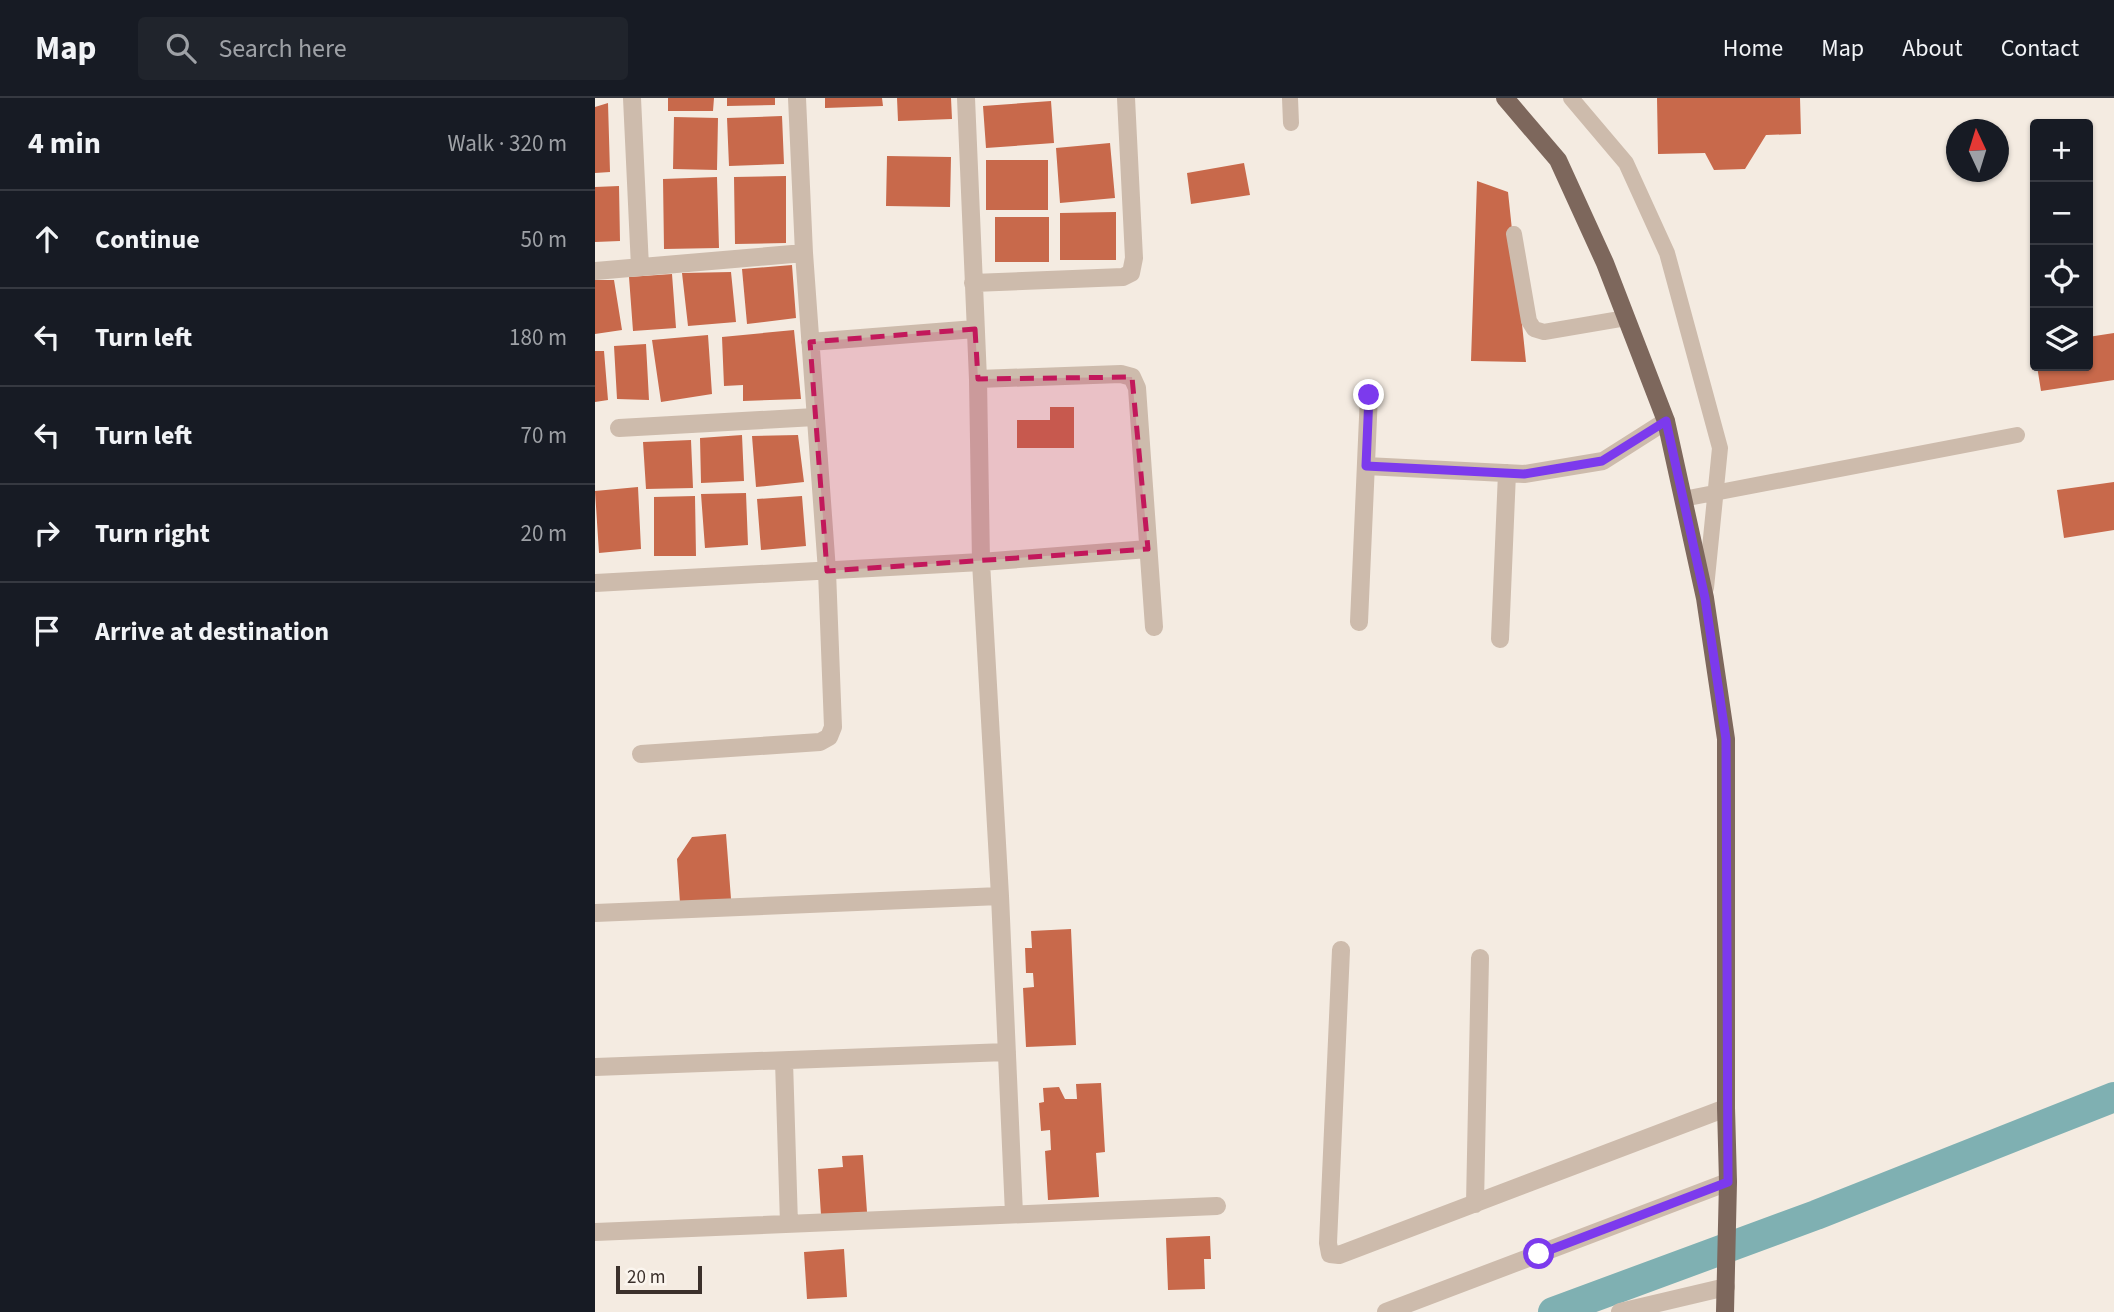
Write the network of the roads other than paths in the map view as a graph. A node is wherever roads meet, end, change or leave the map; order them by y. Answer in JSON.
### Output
{"nodes":[{"id":1,"x":632,"y":98,"type":"edge"},
{"id":2,"x":797,"y":98,"type":"edge"},
{"id":3,"x":966,"y":98,"type":"edge"},
{"id":4,"x":1126,"y":98,"type":"edge"},
{"id":5,"x":1290,"y":98,"type":"edge"},
{"id":6,"x":1505,"y":98,"type":"edge"},
{"id":7,"x":1571,"y":98,"type":"edge"},
{"id":8,"x":1291,"y":123,"type":"dead end"},
{"id":9,"x":1514,"y":234,"type":"dead end"},
{"id":10,"x":804,"y":253,"type":"junction"},
{"id":11,"x":640,"y":267,"type":"junction"},
{"id":12,"x":595,"y":271,"type":"edge"},
{"id":13,"x":973,"y":283,"type":"junction"},
{"id":14,"x":1626,"y":318,"type":"junction"},
{"id":15,"x":975,"y":329,"type":"junction"},
{"id":16,"x":810,"y":342,"type":"junction"},
{"id":17,"x":978,"y":379,"type":"junction"},
{"id":18,"x":1369,"y":395,"type":"dead end"},
{"id":19,"x":815,"y":417,"type":"junction"},
{"id":20,"x":1666,"y":421,"type":"junction"},
{"id":21,"x":619,"y":428,"type":"dead end"},
{"id":22,"x":2017,"y":435,"type":"dead end"},
{"id":23,"x":1366,"y":466,"type":"junction"},
{"id":24,"x":1507,"y":474,"type":"junction"},
{"id":25,"x":1716,"y":493,"type":"junction"},
{"id":26,"x":1683,"y":499,"type":"junction"},
{"id":27,"x":1148,"y":549,"type":"junction"},
{"id":28,"x":981,"y":562,"type":"junction"},
{"id":29,"x":827,"y":571,"type":"junction"},
{"id":30,"x":595,"y":583,"type":"edge"},
{"id":31,"x":1705,"y":598,"type":"junction"},
{"id":32,"x":1359,"y":622,"type":"dead end"},
{"id":33,"x":1154,"y":627,"type":"dead end"},
{"id":34,"x":1500,"y":639,"type":"dead end"},
{"id":35,"x":641,"y":754,"type":"dead end"},
{"id":36,"x":1000,"y":896,"type":"junction"},
{"id":37,"x":595,"y":913,"type":"edge"},
{"id":38,"x":1342,"y":950,"type":"dead end"},
{"id":39,"x":1480,"y":958,"type":"dead end"},
{"id":40,"x":1007,"y":1052,"type":"junction"},
{"id":41,"x":784,"y":1061,"type":"junction"},
{"id":42,"x":595,"y":1067,"type":"edge"},
{"id":43,"x":1726,"y":1108,"type":"junction"},
{"id":44,"x":1727,"y":1190,"type":"junction"},
{"id":45,"x":1475,"y":1203,"type":"junction"},
{"id":46,"x":1217,"y":1206,"type":"dead end"},
{"id":47,"x":1014,"y":1214,"type":"junction"},
{"id":48,"x":789,"y":1224,"type":"junction"},
{"id":49,"x":595,"y":1232,"type":"edge"},
{"id":50,"x":1726,"y":1282,"type":"junction"},
{"id":51,"x":1386,"y":1312,"type":"edge"},
{"id":52,"x":1620,"y":1312,"type":"edge"},
{"id":53,"x":1725,"y":1312,"type":"edge"}],
"edges":[{"from":1,"to":11,"type":"street"},
{"from":2,"to":10,"type":"street"},
{"from":3,"to":13,"type":"street"},
{"from":4,"to":13,"type":"street"},
{"from":5,"to":8,"type":"lane"},
{"from":6,"to":14,"type":"main road"},
{"from":7,"to":25,"type":"lane"},
{"from":9,"to":14,"type":"lane"},
{"from":10,"to":11,"type":"street"},
{"from":10,"to":16,"type":"street"},
{"from":11,"to":12,"type":"street"},
{"from":13,"to":15,"type":"street"},
{"from":14,"to":20,"type":"main road"},
{"from":15,"to":16,"type":"street"},
{"from":15,"to":17,"type":"street"},
{"from":16,"to":19,"type":"street"},
{"from":17,"to":27,"type":"street"},
{"from":17,"to":28,"type":"street"},
{"from":18,"to":23,"type":"street"},
{"from":19,"to":21,"type":"street"},
{"from":19,"to":29,"type":"street"},
{"from":20,"to":24,"type":"street"},
{"from":20,"to":26,"type":"main road"},
{"from":22,"to":25,"type":"lane"},
{"from":23,"to":24,"type":"street"},
{"from":23,"to":32,"type":"street"},
{"from":24,"to":34,"type":"street"},
{"from":25,"to":26,"type":"lane"},
{"from":25,"to":31,"type":"lane"},
{"from":26,"to":31,"type":"main road"},
{"from":27,"to":28,"type":"street"},
{"from":27,"to":33,"type":"street"},
{"from":28,"to":29,"type":"street"},
{"from":28,"to":36,"type":"street"},
{"from":29,"to":30,"type":"street"},
{"from":29,"to":35,"type":"street"},
{"from":31,"to":43,"type":"main road"},
{"from":36,"to":37,"type":"street"},
{"from":36,"to":40,"type":"street"},
{"from":38,"to":45,"type":"street"},
{"from":39,"to":45,"type":"street"},
{"from":40,"to":41,"type":"street"},
{"from":40,"to":47,"type":"street"},
{"from":41,"to":42,"type":"street"},
{"from":41,"to":48,"type":"street"},
{"from":43,"to":44,"type":"main road"},
{"from":43,"to":45,"type":"street"},
{"from":44,"to":50,"type":"main road"},
{"from":44,"to":51,"type":"street"},
{"from":46,"to":47,"type":"street"},
{"from":47,"to":48,"type":"street"},
{"from":48,"to":49,"type":"street"},
{"from":50,"to":52,"type":"street"},
{"from":50,"to":53,"type":"main road"}]}
